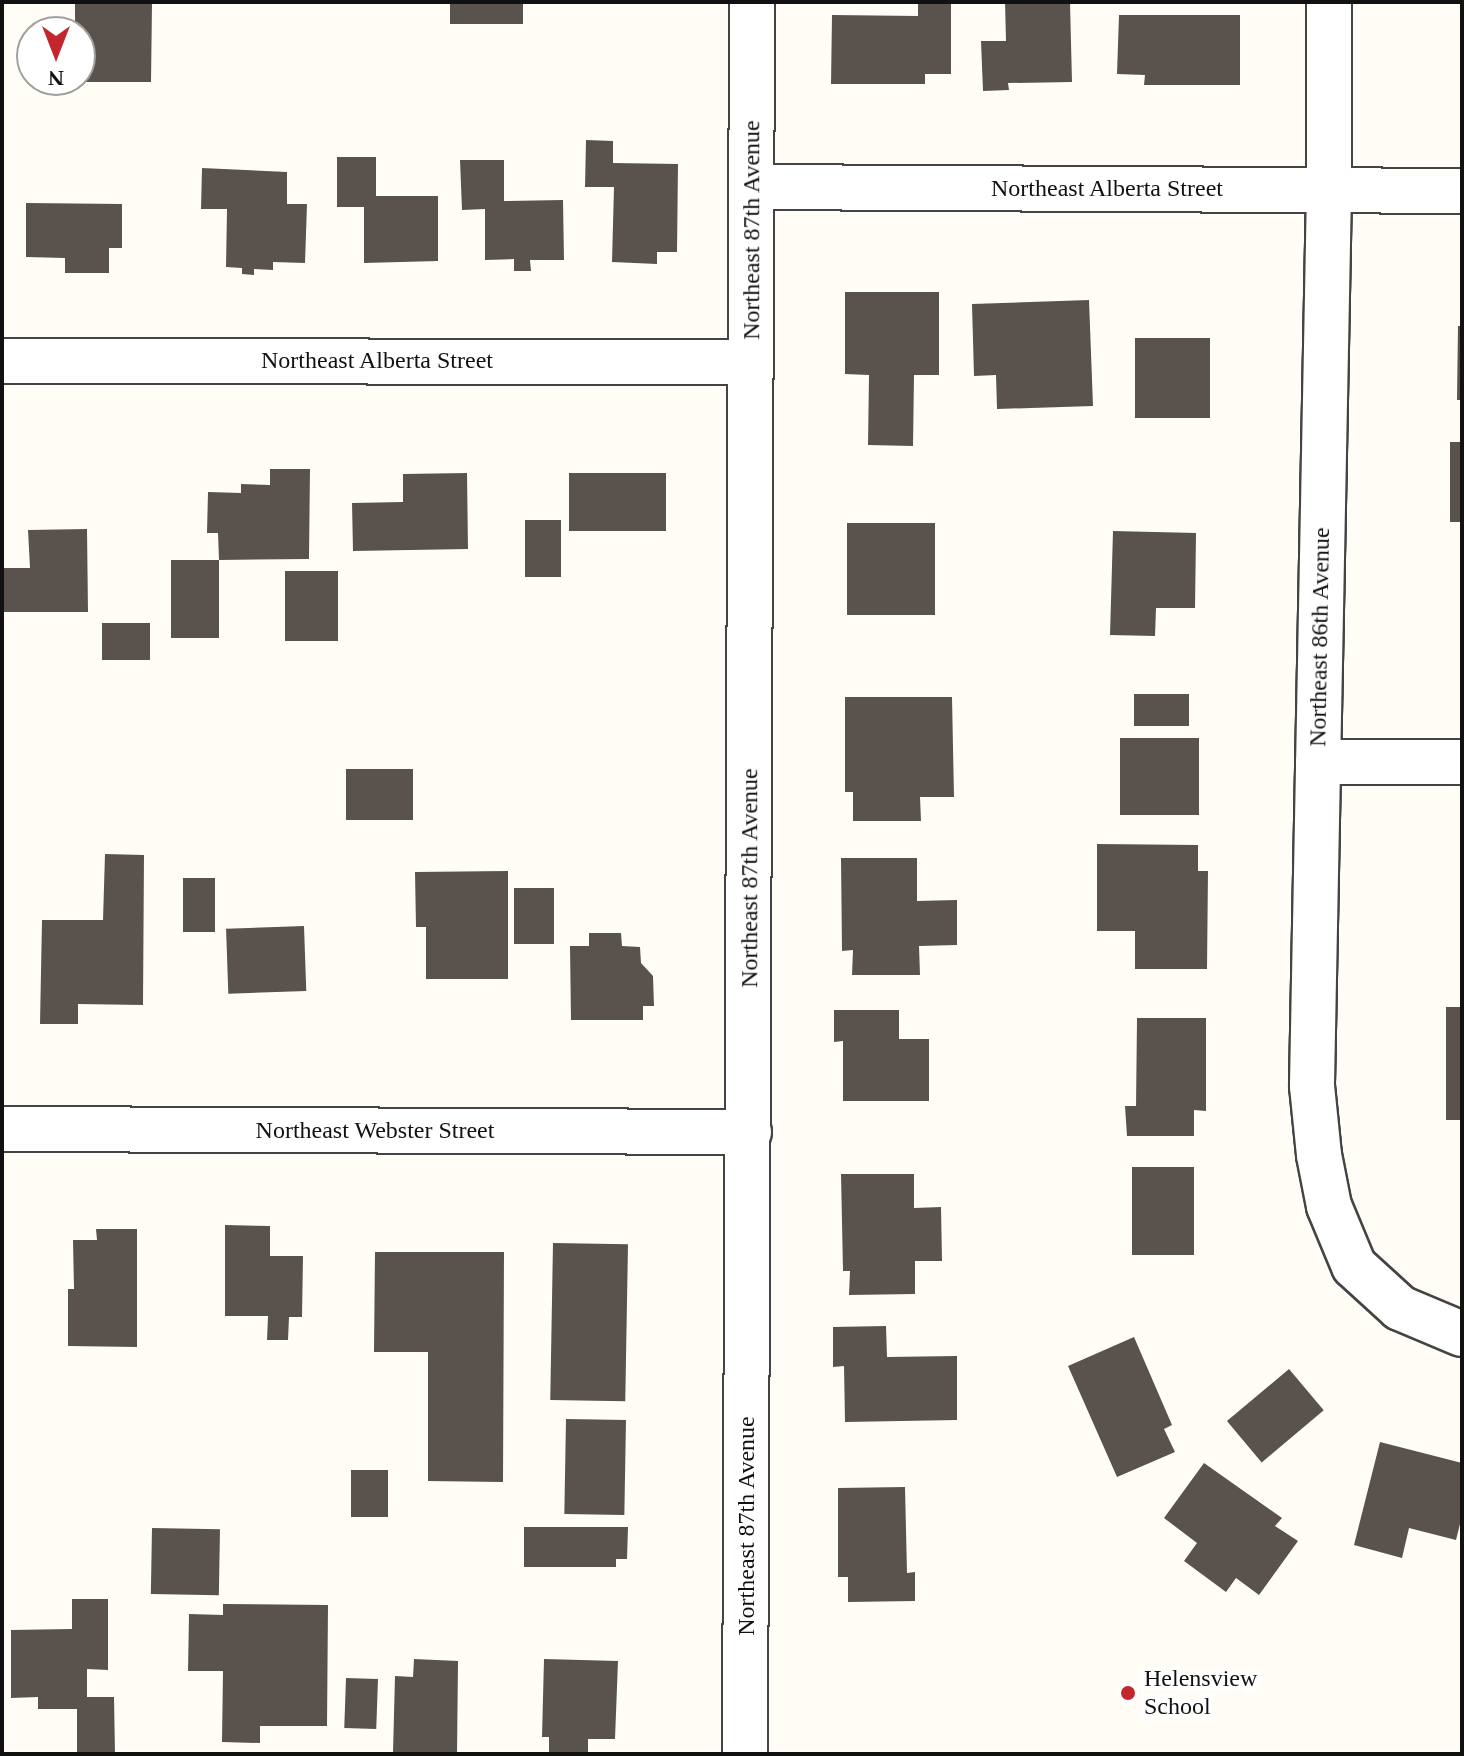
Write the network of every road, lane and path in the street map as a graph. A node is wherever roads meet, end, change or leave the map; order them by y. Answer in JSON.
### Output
{"nodes":[{"id":1,"x":752,"y":2,"type":"edge"},
{"id":2,"x":1329,"y":2,"type":"edge"},
{"id":3,"x":752,"y":187,"type":"junction"},
{"id":4,"x":1329,"y":190,"type":"junction"},
{"id":5,"x":1462,"y":191,"type":"edge"},
{"id":6,"x":2,"y":361,"type":"edge"},
{"id":7,"x":751,"y":362,"type":"junction"},
{"id":8,"x":1318,"y":762,"type":"junction"},
{"id":9,"x":1462,"y":762,"type":"edge"},
{"id":10,"x":2,"y":1129,"type":"edge"},
{"id":11,"x":749,"y":1132,"type":"junction"},
{"id":12,"x":1462,"y":1334,"type":"edge"},
{"id":13,"x":745,"y":1754,"type":"edge"}],
"edges":[{"from":1,"to":3,"type":"street","name":"Northeast 87th Avenue"},
{"from":2,"to":4,"type":"street","name":"Northeast 86th Avenue"},
{"from":3,"to":4,"type":"street","name":"Northeast Alberta Street"},
{"from":3,"to":7,"type":"street","name":"Northeast 87th Avenue"},
{"from":4,"to":5,"type":"street","name":"Northeast Alberta Street"},
{"from":4,"to":8,"type":"street","name":"Northeast 86th Avenue"},
{"from":6,"to":7,"type":"street","name":"Northeast Alberta Street"},
{"from":7,"to":11,"type":"street","name":"Northeast 87th Avenue"},
{"from":8,"to":9,"type":"street"},
{"from":8,"to":12,"type":"street","name":"Northeast 86th Avenue"},
{"from":10,"to":11,"type":"street","name":"Northeast Webster Street"},
{"from":11,"to":13,"type":"street","name":"Northeast 87th Avenue"}]}
